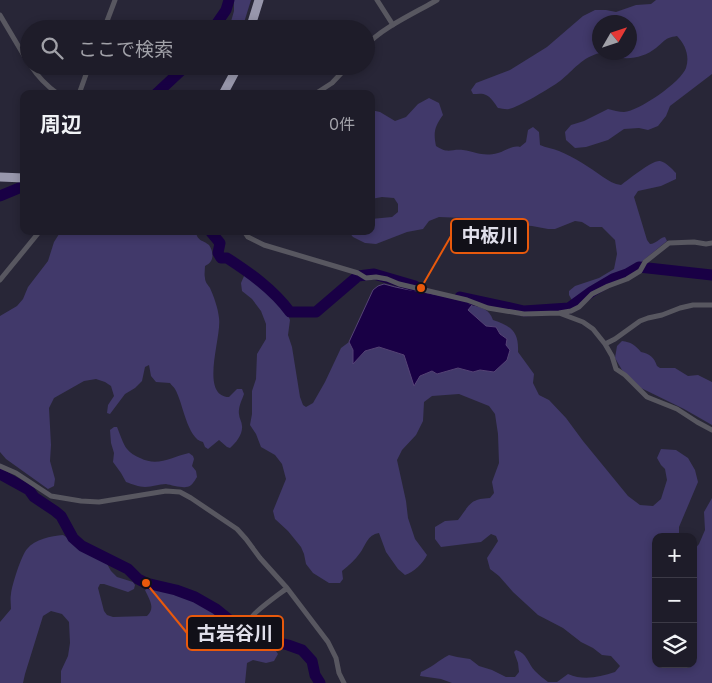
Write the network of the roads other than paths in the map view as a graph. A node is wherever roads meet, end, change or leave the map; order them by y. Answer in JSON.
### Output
{"nodes":[{"id":1,"x":115,"y":0,"type":"edge"},
{"id":2,"x":259,"y":0,"type":"edge"},
{"id":3,"x":377,"y":0,"type":"edge"},
{"id":4,"x":437,"y":0,"type":"edge"},
{"id":5,"x":0,"y":15,"type":"edge"},
{"id":6,"x":107,"y":20,"type":"edge"},
{"id":7,"x":253,"y":20,"type":"edge"},
{"id":8,"x":393,"y":25,"type":"junction"},
{"id":9,"x":375,"y":38,"type":"edge"},
{"id":10,"x":20,"y":48,"type":"edge"},
{"id":11,"x":38,"y":75,"type":"edge"},
{"id":12,"x":86,"y":75,"type":"edge"},
{"id":13,"x":233,"y":75,"type":"edge"},
{"id":14,"x":340,"y":75,"type":"edge"},
{"id":15,"x":53,"y":90,"type":"edge"},
{"id":16,"x":80,"y":90,"type":"edge"},
{"id":17,"x":225,"y":90,"type":"edge"},
{"id":18,"x":321,"y":90,"type":"edge"},
{"id":19,"x":0,"y":177,"type":"edge"},
{"id":20,"x":20,"y":178,"type":"edge"},
{"id":21,"x":37,"y":235,"type":"edge"},
{"id":22,"x":247,"y":235,"type":"edge"},
{"id":23,"x":712,"y":243,"type":"edge"},
{"id":24,"x":0,"y":280,"type":"edge"},
{"id":25,"x":712,"y":305,"type":"edge"},
{"id":26,"x":559,"y":313,"type":"junction"},
{"id":27,"x":605,"y":344,"type":"junction"},
{"id":28,"x":712,"y":430,"type":"edge"},
{"id":29,"x":0,"y":466,"type":"edge"},
{"id":30,"x":287,"y":588,"type":"junction"},
{"id":31,"x":249,"y":629,"type":"dead end"},
{"id":32,"x":344,"y":683,"type":"edge"}],
"edges":[{"from":1,"to":6,"type":"street"},
{"from":2,"to":7,"type":"highway"},
{"from":3,"to":8,"type":"street"},
{"from":4,"to":8,"type":"street"},
{"from":5,"to":10,"type":"street"},
{"from":8,"to":9,"type":"street"},
{"from":11,"to":15,"type":"street"},
{"from":12,"to":16,"type":"street"},
{"from":13,"to":17,"type":"highway"},
{"from":14,"to":18,"type":"street"},
{"from":19,"to":20,"type":"highway"},
{"from":21,"to":24,"type":"street"},
{"from":22,"to":26,"type":"street"},
{"from":23,"to":26,"type":"street"},
{"from":25,"to":27,"type":"street"},
{"from":26,"to":27,"type":"street"},
{"from":27,"to":28,"type":"street"},
{"from":29,"to":30,"type":"street"},
{"from":30,"to":31,"type":"street"},
{"from":30,"to":32,"type":"street"}]}
